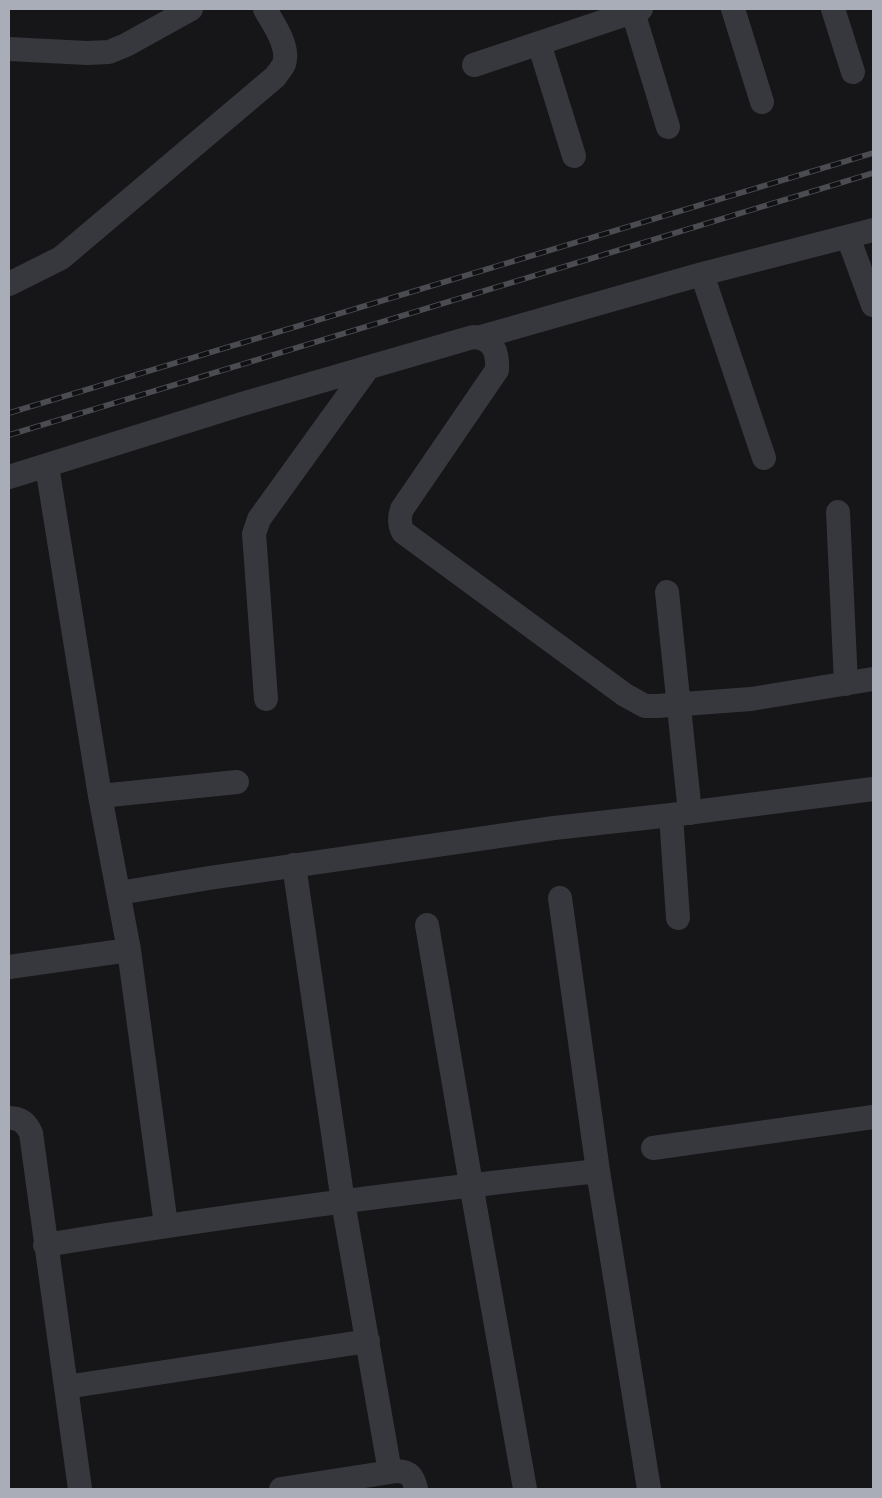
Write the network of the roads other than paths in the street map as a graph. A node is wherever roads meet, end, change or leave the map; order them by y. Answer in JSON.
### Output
{"nodes":[{"id":1,"x":191,"y":9,"type":"edge"},
{"id":2,"x":265,"y":9,"type":"edge"},
{"id":3,"x":733,"y":9,"type":"edge"},
{"id":4,"x":833,"y":9,"type":"edge"},
{"id":5,"x":637,"y":10,"type":"edge"},
{"id":6,"x":539,"y":43,"type":"junction"},
{"id":7,"x":9,"y":49,"type":"edge"},
{"id":8,"x":474,"y":65,"type":"dead end"},
{"id":9,"x":853,"y":72,"type":"dead end"},
{"id":10,"x":762,"y":102,"type":"dead end"},
{"id":11,"x":668,"y":127,"type":"dead end"},
{"id":12,"x":574,"y":156,"type":"dead end"},
{"id":13,"x":873,"y":230,"type":"edge"},
{"id":14,"x":848,"y":237,"type":"junction"},
{"id":15,"x":702,"y":274,"type":"junction"},
{"id":16,"x":9,"y":284,"type":"edge"},
{"id":17,"x":873,"y":305,"type":"edge"},
{"id":18,"x":481,"y":337,"type":"junction"},
{"id":19,"x":368,"y":368,"type":"junction"},
{"id":20,"x":764,"y":458,"type":"dead end"},
{"id":21,"x":47,"y":466,"type":"junction"},
{"id":22,"x":9,"y":477,"type":"edge"},
{"id":23,"x":838,"y":512,"type":"dead end"},
{"id":24,"x":667,"y":592,"type":"dead end"},
{"id":25,"x":873,"y":679,"type":"edge"},
{"id":26,"x":846,"y":684,"type":"junction"},
{"id":27,"x":266,"y":699,"type":"dead end"},
{"id":28,"x":678,"y":704,"type":"junction"},
{"id":29,"x":238,"y":782,"type":"dead end"},
{"id":30,"x":873,"y":789,"type":"edge"},
{"id":31,"x":100,"y":796,"type":"junction"},
{"id":32,"x":680,"y":814,"type":"junction"},
{"id":33,"x":294,"y":865,"type":"junction"},
{"id":34,"x":119,"y":893,"type":"junction"},
{"id":35,"x":560,"y":898,"type":"dead end"},
{"id":36,"x":678,"y":918,"type":"dead end"},
{"id":37,"x":427,"y":925,"type":"dead end"},
{"id":38,"x":129,"y":950,"type":"junction"},
{"id":39,"x":9,"y":967,"type":"edge"},
{"id":40,"x":873,"y":1116,"type":"edge"},
{"id":41,"x":9,"y":1118,"type":"edge"},
{"id":42,"x":653,"y":1148,"type":"dead end"},
{"id":43,"x":598,"y":1171,"type":"junction"},
{"id":44,"x":471,"y":1184,"type":"junction"},
{"id":45,"x":343,"y":1202,"type":"junction"},
{"id":46,"x":166,"y":1225,"type":"junction"},
{"id":47,"x":45,"y":1245,"type":"junction"},
{"id":48,"x":368,"y":1341,"type":"junction"},
{"id":49,"x":66,"y":1387,"type":"junction"},
{"id":50,"x":390,"y":1472,"type":"junction"},
{"id":51,"x":80,"y":1489,"type":"edge"},
{"id":52,"x":281,"y":1489,"type":"edge"},
{"id":53,"x":416,"y":1489,"type":"edge"},
{"id":54,"x":525,"y":1489,"type":"edge"},
{"id":55,"x":649,"y":1489,"type":"edge"}],
"edges":[{"from":1,"to":7,"type":"street"},
{"from":2,"to":16,"type":"street"},
{"from":3,"to":10,"type":"street"},
{"from":4,"to":9,"type":"street"},
{"from":5,"to":6,"type":"street"},
{"from":5,"to":11,"type":"street"},
{"from":6,"to":8,"type":"street"},
{"from":6,"to":12,"type":"street"},
{"from":13,"to":14,"type":"street"},
{"from":14,"to":15,"type":"street"},
{"from":14,"to":17,"type":"street"},
{"from":15,"to":18,"type":"street"},
{"from":15,"to":20,"type":"street"},
{"from":18,"to":19,"type":"street"},
{"from":18,"to":28,"type":"street"},
{"from":19,"to":21,"type":"street"},
{"from":19,"to":27,"type":"street"},
{"from":21,"to":22,"type":"street"},
{"from":21,"to":31,"type":"street"},
{"from":23,"to":26,"type":"street"},
{"from":24,"to":28,"type":"street"},
{"from":25,"to":26,"type":"street"},
{"from":26,"to":28,"type":"street"},
{"from":28,"to":32,"type":"street"},
{"from":29,"to":31,"type":"street"},
{"from":30,"to":32,"type":"street"},
{"from":31,"to":34,"type":"street"},
{"from":32,"to":33,"type":"street"},
{"from":32,"to":36,"type":"street"},
{"from":33,"to":34,"type":"street"},
{"from":33,"to":45,"type":"street"},
{"from":34,"to":38,"type":"street"},
{"from":35,"to":43,"type":"street"},
{"from":37,"to":44,"type":"street"},
{"from":38,"to":39,"type":"street"},
{"from":38,"to":46,"type":"street"},
{"from":40,"to":42,"type":"street"},
{"from":41,"to":47,"type":"street"},
{"from":43,"to":44,"type":"street"},
{"from":43,"to":55,"type":"street"},
{"from":44,"to":45,"type":"street"},
{"from":44,"to":54,"type":"street"},
{"from":45,"to":46,"type":"street"},
{"from":45,"to":48,"type":"street"},
{"from":46,"to":47,"type":"street"},
{"from":47,"to":49,"type":"street"},
{"from":48,"to":49,"type":"street"},
{"from":48,"to":50,"type":"street"},
{"from":49,"to":51,"type":"street"},
{"from":50,"to":52,"type":"street"},
{"from":50,"to":53,"type":"street"}]}
